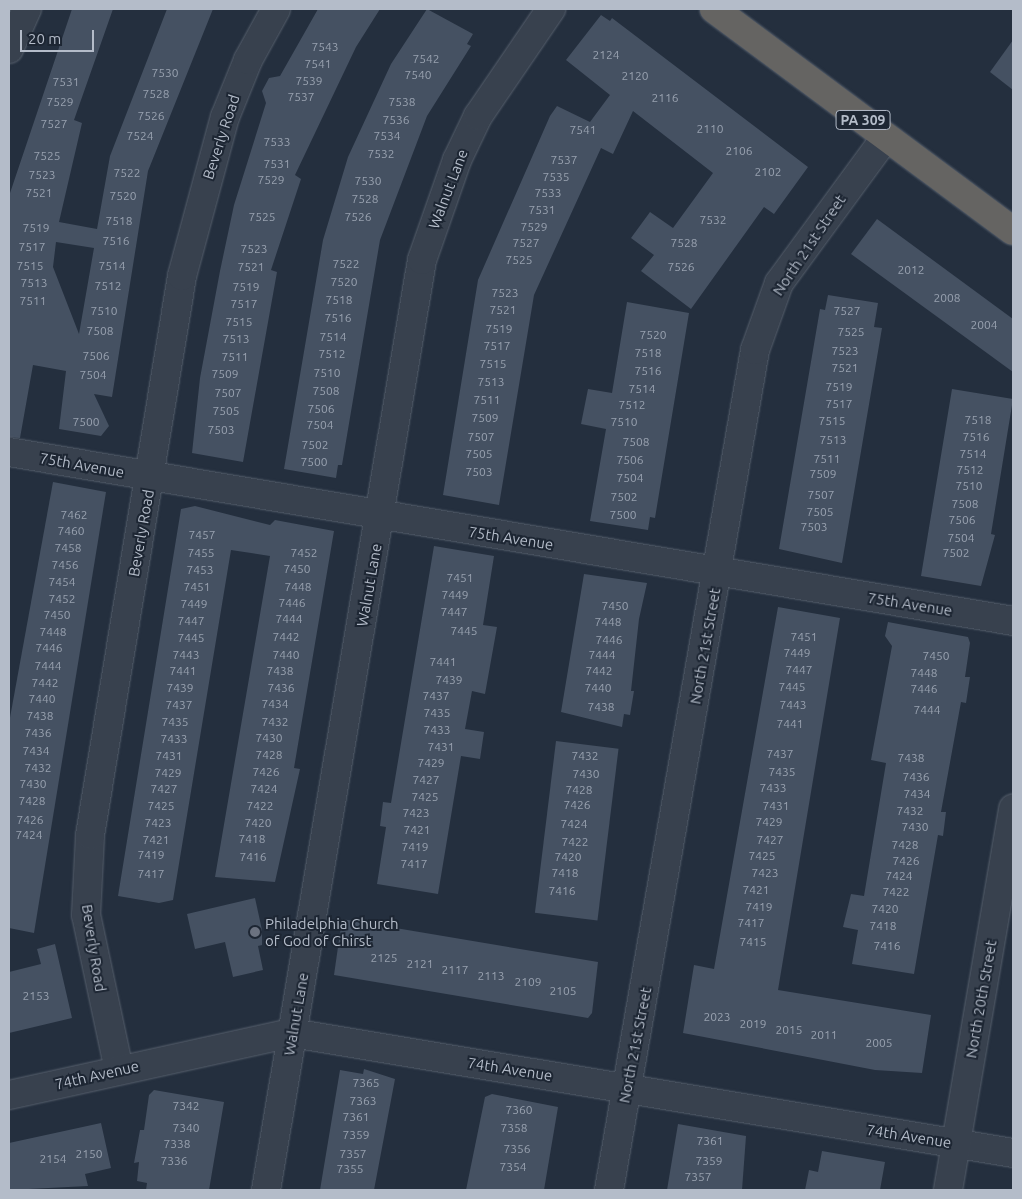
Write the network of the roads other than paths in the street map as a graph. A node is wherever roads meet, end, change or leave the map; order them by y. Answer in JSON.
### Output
{"nodes":[{"id":1,"x":27,"y":9,"type":"edge"},
{"id":2,"x":276,"y":9,"type":"edge"},
{"id":3,"x":551,"y":9,"type":"edge"},
{"id":4,"x":714,"y":9,"type":"edge"},
{"id":5,"x":9,"y":49,"type":"edge"},
{"id":6,"x":886,"y":136,"type":"junction"},
{"id":7,"x":1013,"y":231,"type":"edge"},
{"id":8,"x":9,"y":452,"type":"edge"},
{"id":9,"x":150,"y":476,"type":"junction"},
{"id":10,"x":381,"y":516,"type":"junction"},
{"id":11,"x":717,"y":572,"type":"junction"},
{"id":12,"x":1013,"y":621,"type":"edge"},
{"id":13,"x":1013,"y":809,"type":"edge"},
{"id":14,"x":1003,"y":934,"type":"edge"},
{"id":15,"x":292,"y":1032,"type":"junction"},
{"id":16,"x":119,"y":1070,"type":"junction"},
{"id":17,"x":626,"y":1088,"type":"junction"},
{"id":18,"x":9,"y":1095,"type":"edge"},
{"id":19,"x":955,"y":1143,"type":"junction"},
{"id":20,"x":1013,"y":1153,"type":"edge"},
{"id":21,"x":266,"y":1190,"type":"edge"},
{"id":22,"x":609,"y":1190,"type":"edge"},
{"id":23,"x":948,"y":1190,"type":"edge"}],
"edges":[{"from":1,"to":5,"type":"street"},
{"from":2,"to":9,"type":"street","name":"Beverly Road"},
{"from":3,"to":10,"type":"street","name":"Walnut Lane"},
{"from":4,"to":6,"type":"highway","number":"PA 309"},
{"from":6,"to":7,"type":"highway","number":"PA 309"},
{"from":6,"to":11,"type":"street","name":"North 21st Street"},
{"from":8,"to":9,"type":"street","name":"75th Avenue"},
{"from":9,"to":10,"type":"street","name":"75th Avenue"},
{"from":9,"to":16,"type":"street","name":"Beverly Road"},
{"from":10,"to":11,"type":"street","name":"75th Avenue"},
{"from":10,"to":15,"type":"street","name":"Walnut Lane"},
{"from":11,"to":12,"type":"street","name":"75th Avenue"},
{"from":11,"to":17,"type":"street","name":"North 21st Street"},
{"from":13,"to":14,"type":"street","name":"North 20th Street"},
{"from":14,"to":19,"type":"street","name":"North 20th Street"},
{"from":15,"to":16,"type":"street","name":"74th Avenue"},
{"from":15,"to":17,"type":"street","name":"74th Avenue"},
{"from":15,"to":21,"type":"street","name":"Walnut Lane"},
{"from":16,"to":18,"type":"street","name":"74th Avenue"},
{"from":17,"to":19,"type":"street","name":"74th Avenue"},
{"from":17,"to":22,"type":"street","name":"North 21st Street"},
{"from":19,"to":20,"type":"street","name":"74th Avenue"},
{"from":19,"to":23,"type":"street","name":"North 20th Street"}]}
